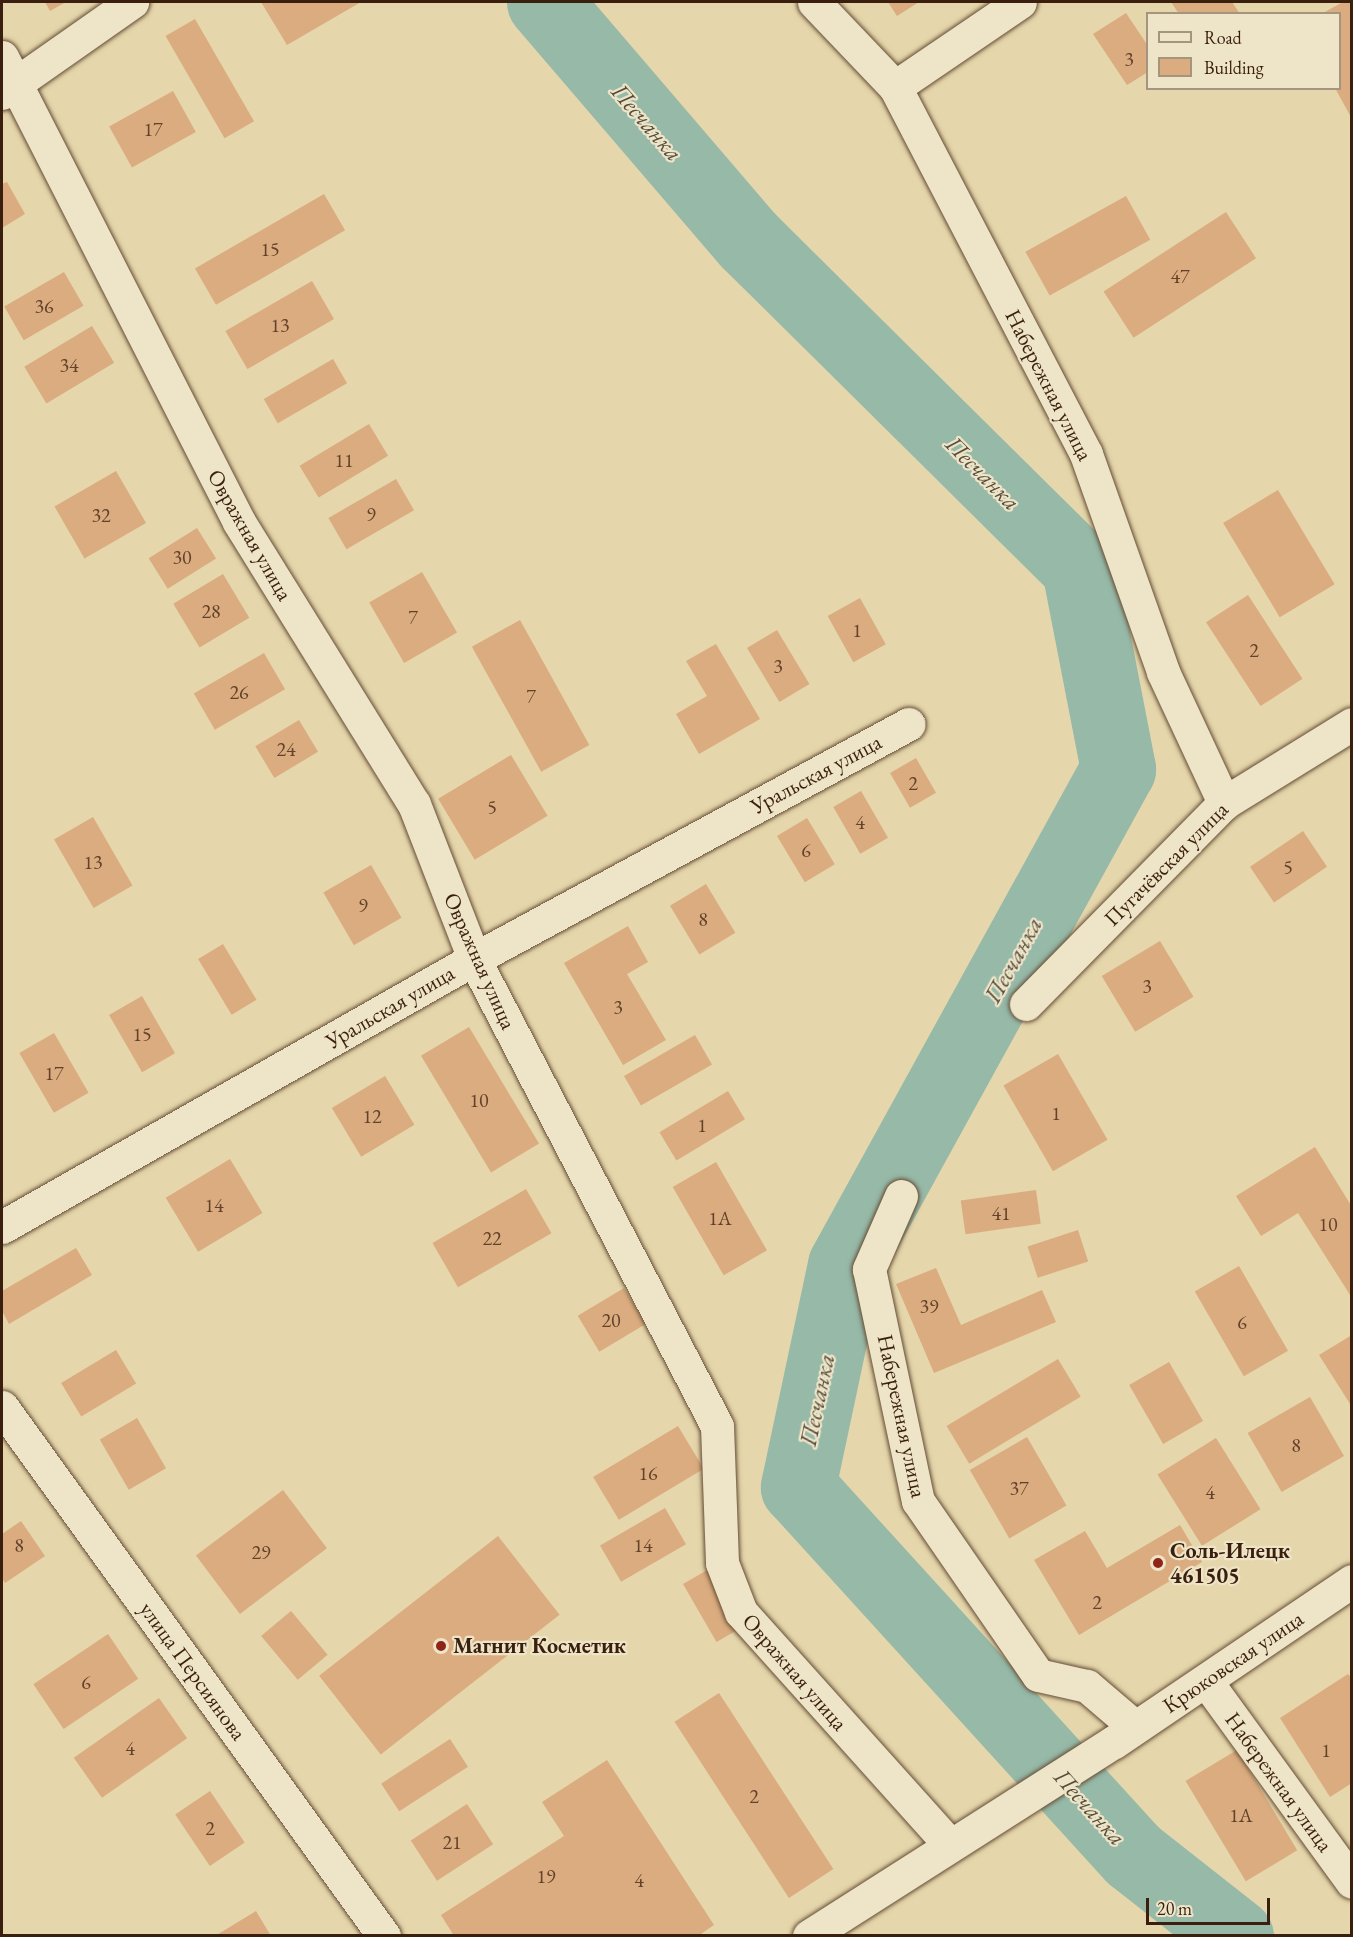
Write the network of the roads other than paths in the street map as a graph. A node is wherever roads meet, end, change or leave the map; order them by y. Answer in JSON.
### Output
{"nodes":[{"id":1,"x":132,"y":2,"type":"edge"},
{"id":2,"x":814,"y":2,"type":"edge"},
{"id":3,"x":1020,"y":2,"type":"edge"},
{"id":4,"x":6,"y":78,"type":"edge"},
{"id":5,"x":895,"y":87,"type":"junction"},
{"id":6,"x":908,"y":724,"type":"dead end"},
{"id":7,"x":1352,"y":724,"type":"edge"},
{"id":8,"x":1224,"y":803,"type":"junction"},
{"id":9,"x":474,"y":959,"type":"junction"},
{"id":10,"x":1026,"y":1004,"type":"dead end"},
{"id":11,"x":901,"y":1196,"type":"dead end"},
{"id":12,"x":2,"y":1227,"type":"edge"},
{"id":13,"x":2,"y":1407,"type":"edge"},
{"id":14,"x":1352,"y":1581,"type":"edge"},
{"id":15,"x":1206,"y":1681,"type":"junction"},
{"id":16,"x":1124,"y":1735,"type":"junction"},
{"id":17,"x":950,"y":1845,"type":"junction"},
{"id":18,"x":1352,"y":1882,"type":"edge"},
{"id":19,"x":384,"y":1935,"type":"edge"},
{"id":20,"x":809,"y":1935,"type":"edge"}],
"edges":[{"from":1,"to":4,"type":"street"},
{"from":2,"to":5,"type":"street","name":"Набережная улица"},
{"from":3,"to":5,"type":"street"},
{"from":4,"to":9,"type":"street","name":"Овражная улица"},
{"from":5,"to":8,"type":"street","name":"Набережная улица"},
{"from":6,"to":9,"type":"street","name":"Уральская улица"},
{"from":7,"to":8,"type":"street","name":"Пугачёвская улица"},
{"from":8,"to":10,"type":"street","name":"Пугачёвская улица"},
{"from":9,"to":12,"type":"street","name":"Уральская улица"},
{"from":9,"to":17,"type":"street","name":"Овражная улица"},
{"from":11,"to":16,"type":"street","name":"Набережная улица"},
{"from":13,"to":19,"type":"street","name":"улица Персиянова"},
{"from":14,"to":15,"type":"street","name":"Крюковская улица"},
{"from":15,"to":16,"type":"street","name":"Крюковская улица"},
{"from":15,"to":18,"type":"street","name":"Набережная улица"},
{"from":16,"to":17,"type":"street","name":"Крюковская улица"},
{"from":17,"to":20,"type":"street","name":"Крюковская улица"}]}
